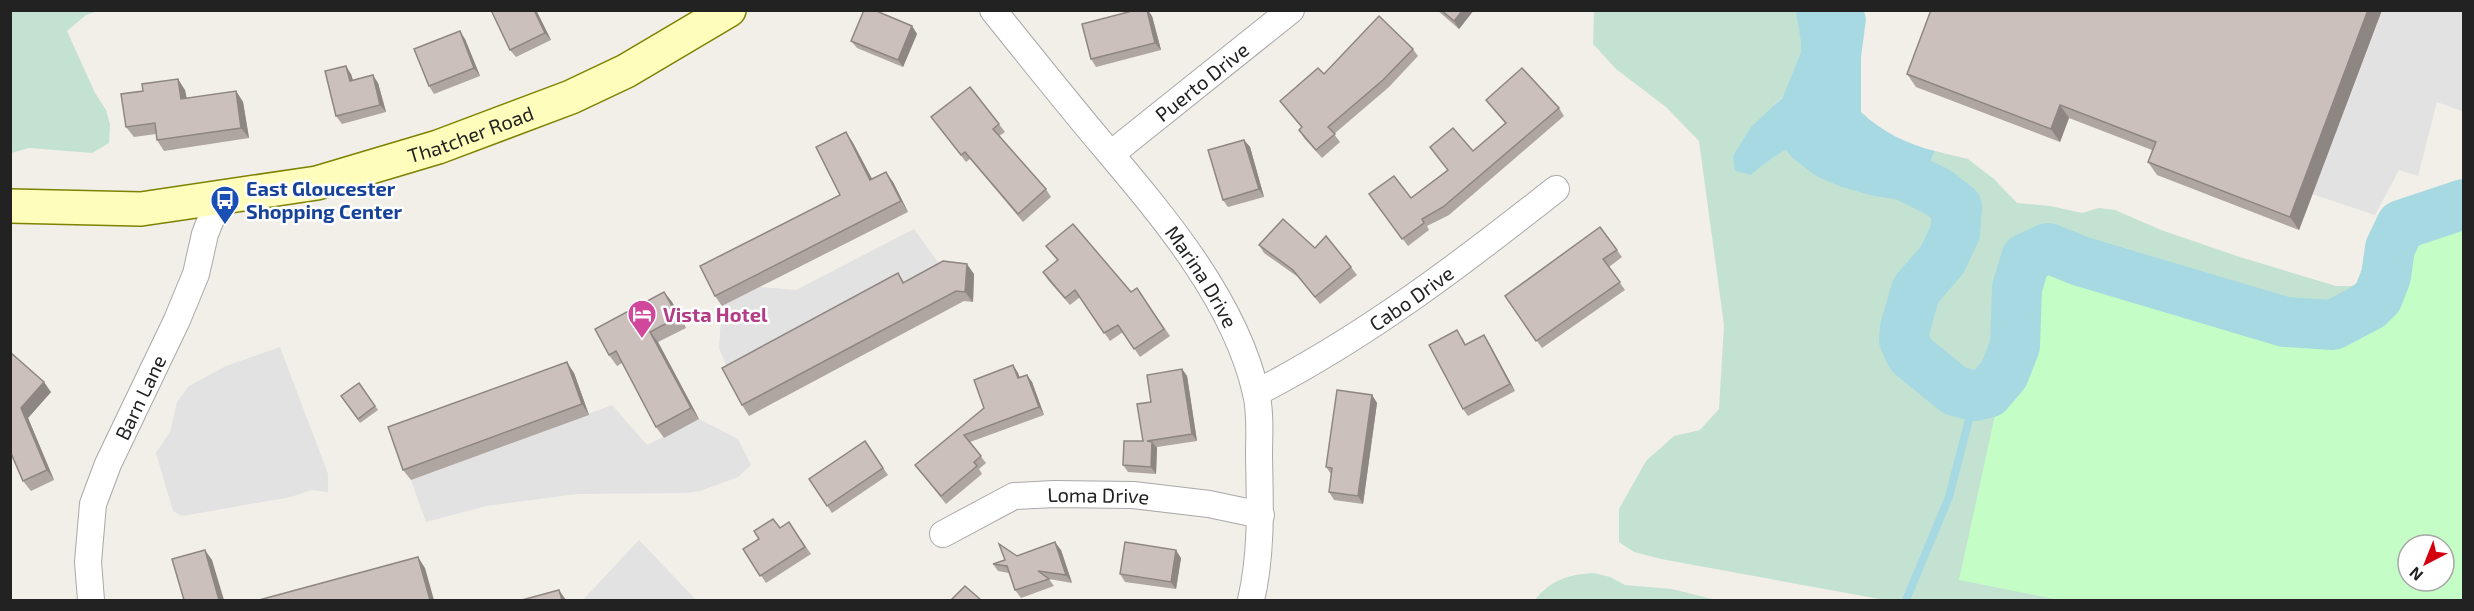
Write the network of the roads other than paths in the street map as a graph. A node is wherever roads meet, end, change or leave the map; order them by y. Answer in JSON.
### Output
{"nodes":[{"id":1,"x":729,"y":10,"type":"edge"},
{"id":2,"x":993,"y":10,"type":"edge"},
{"id":3,"x":1291,"y":10,"type":"edge"},
{"id":4,"x":1111,"y":154,"type":"junction"},
{"id":5,"x":1556,"y":189,"type":"dead end"},
{"id":6,"x":219,"y":199,"type":"junction"},
{"id":7,"x":10,"y":206,"type":"edge"},
{"id":8,"x":1256,"y":393,"type":"junction"},
{"id":9,"x":1261,"y":515,"type":"junction"},
{"id":10,"x":943,"y":534,"type":"dead end"},
{"id":11,"x":91,"y":600,"type":"edge"},
{"id":12,"x":1251,"y":600,"type":"edge"}],
"edges":[{"from":1,"to":6,"type":"main road","name":"Thatcher Road"},
{"from":2,"to":4,"type":"street","name":"Marina Drive"},
{"from":3,"to":4,"type":"street","name":"Puerto Drive"},
{"from":4,"to":8,"type":"street","name":"Marina Drive"},
{"from":5,"to":8,"type":"street","name":"Cabo Drive"},
{"from":6,"to":7,"type":"main road","name":"Thatcher Road"},
{"from":6,"to":11,"type":"street","name":"Barn Lane"},
{"from":8,"to":9,"type":"street","name":"Marina Drive"},
{"from":9,"to":10,"type":"street","name":"Loma Drive"},
{"from":9,"to":12,"type":"street","name":"Marina Drive"}]}
